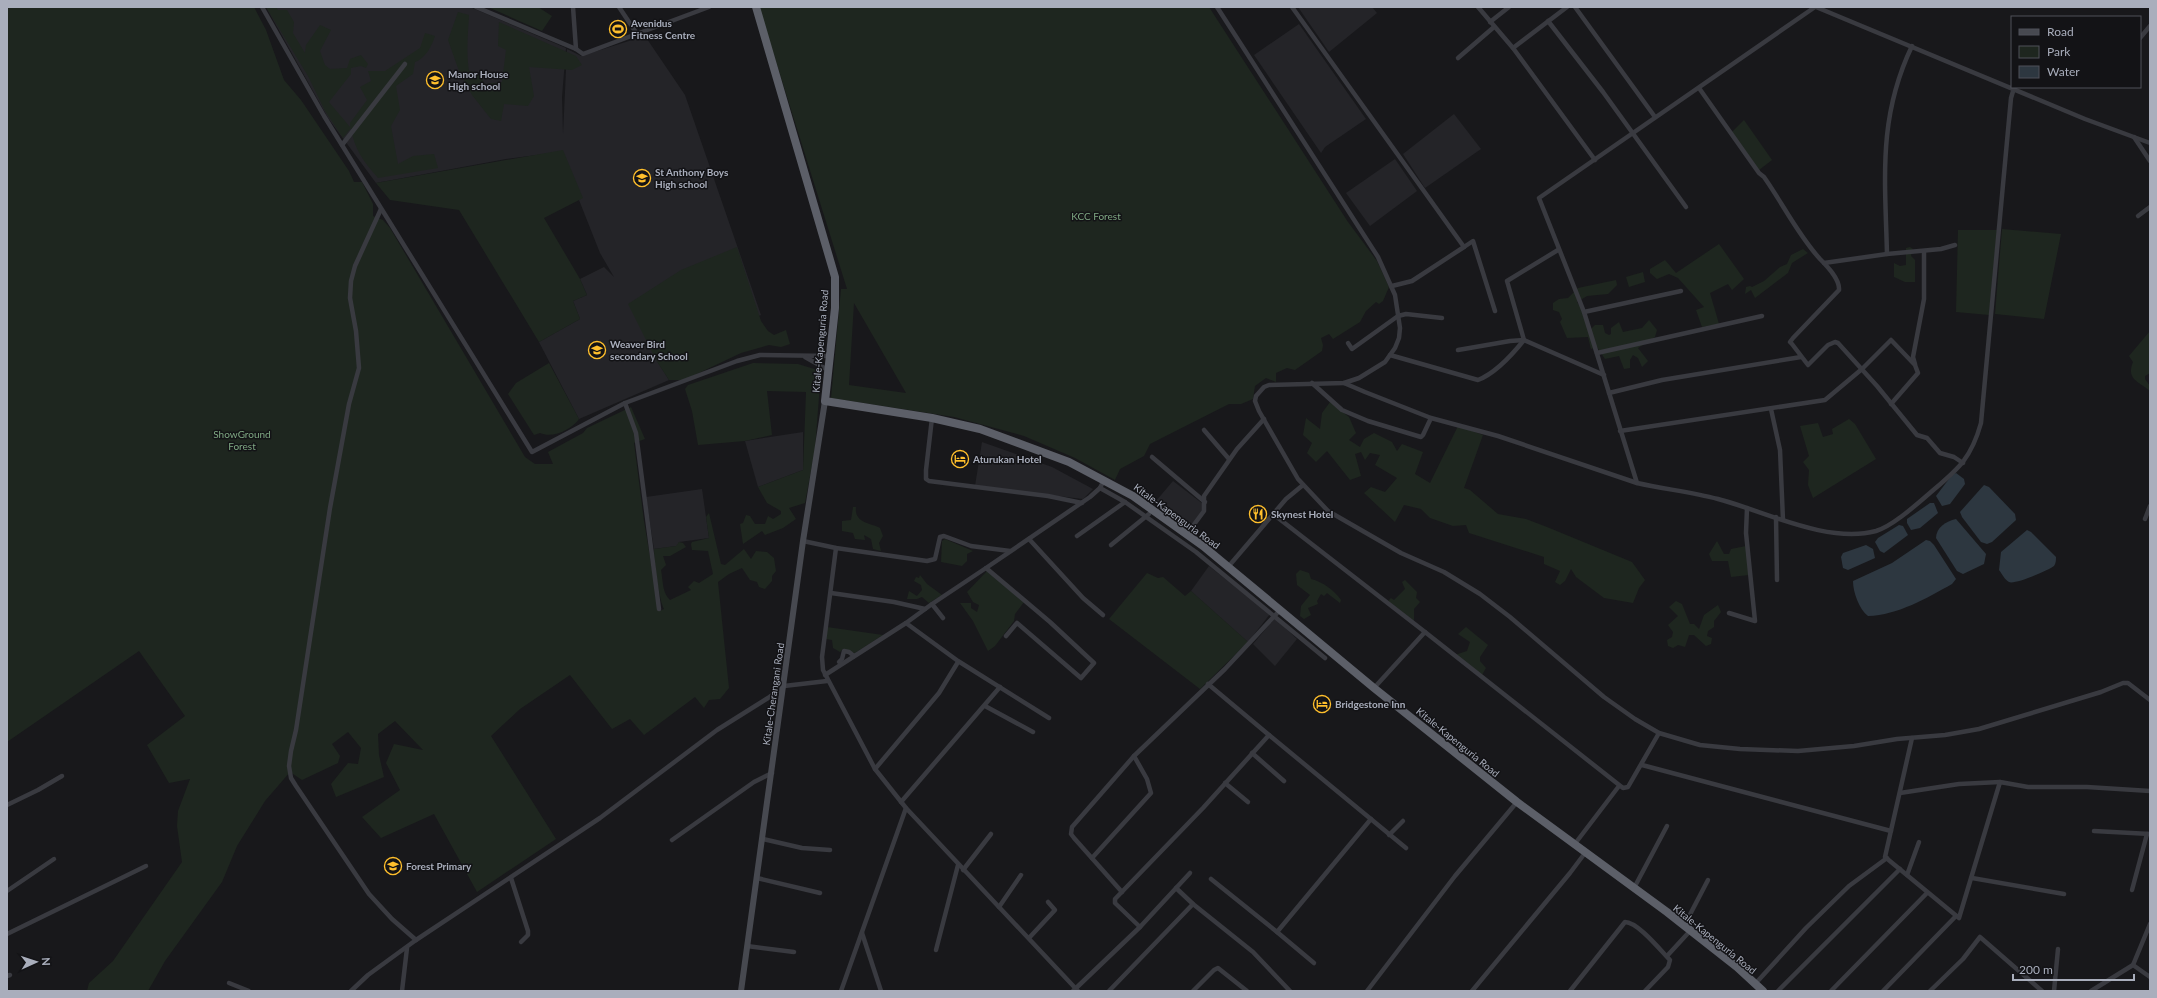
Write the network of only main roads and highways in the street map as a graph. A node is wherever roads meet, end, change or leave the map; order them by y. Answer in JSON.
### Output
{"nodes":[{"id":1,"x":756,"y":7,"type":"edge"},
{"id":2,"x":825,"y":401,"type":"junction"},
{"id":3,"x":741,"y":991,"type":"edge"},
{"id":4,"x":1763,"y":991,"type":"edge"}],
"edges":[{"from":1,"to":2,"type":"highway","name":"Kitale-Kapenguria Road"},
{"from":2,"to":3,"type":"main road","name":"Kitale-Cherangani Road"},
{"from":2,"to":4,"type":"highway","name":"Kitale-Kapenguria Road"}]}
